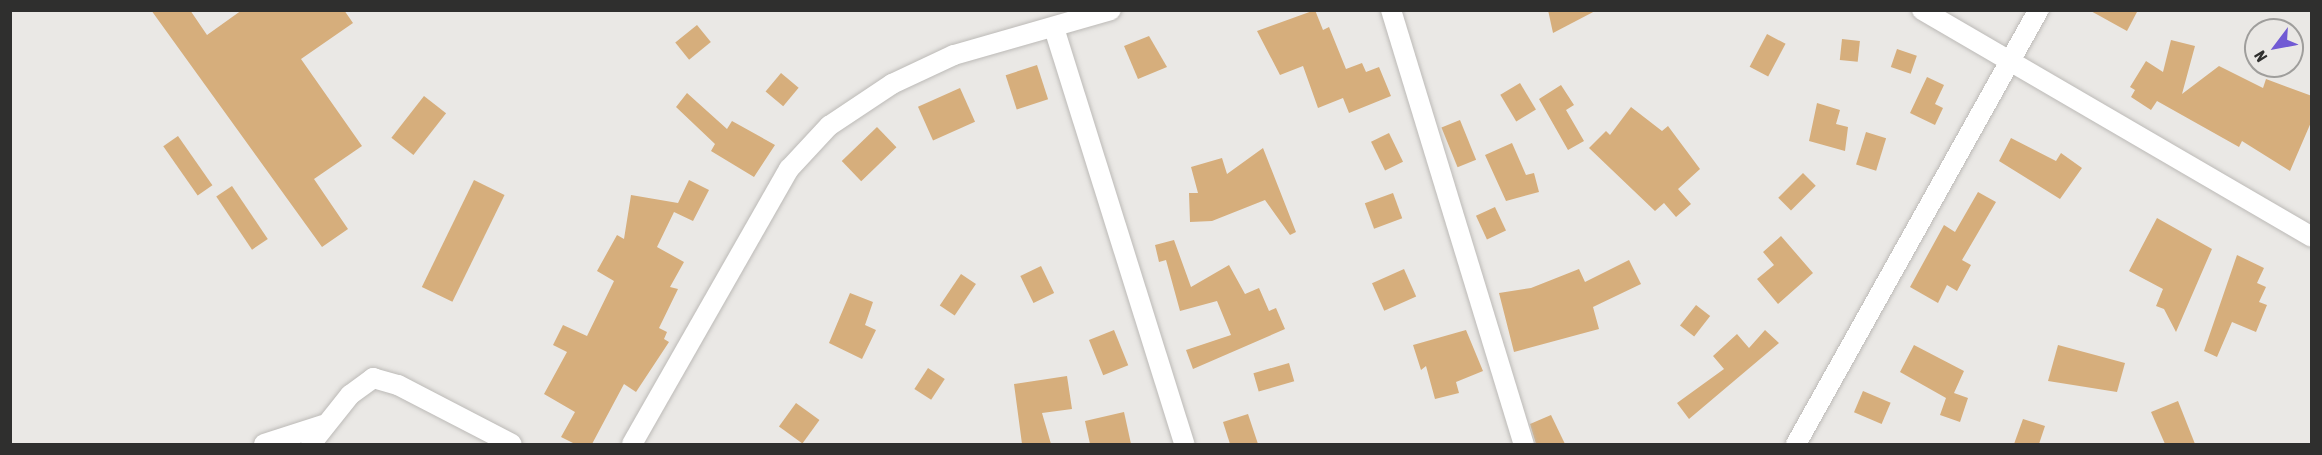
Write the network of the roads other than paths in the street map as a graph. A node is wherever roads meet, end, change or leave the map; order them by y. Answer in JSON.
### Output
{"nodes":[{"id":1,"x":1111,"y":10,"type":"edge"},
{"id":2,"x":1391,"y":10,"type":"edge"},
{"id":3,"x":1922,"y":10,"type":"edge"},
{"id":4,"x":2039,"y":10,"type":"edge"},
{"id":5,"x":1054,"y":28,"type":"junction"},
{"id":6,"x":2010,"y":62,"type":"junction"},
{"id":7,"x":2312,"y":237,"type":"edge"},
{"id":8,"x":323,"y":425,"type":"junction"},
{"id":9,"x":264,"y":444,"type":"edge"},
{"id":10,"x":311,"y":444,"type":"edge"},
{"id":11,"x":512,"y":444,"type":"edge"},
{"id":12,"x":632,"y":444,"type":"edge"},
{"id":13,"x":1184,"y":444,"type":"edge"},
{"id":14,"x":1524,"y":444,"type":"edge"},
{"id":15,"x":1796,"y":444,"type":"edge"}],
"edges":[{"from":1,"to":5,"type":"street"},
{"from":2,"to":14,"type":"street"},
{"from":3,"to":6,"type":"street"},
{"from":4,"to":6,"type":"street"},
{"from":5,"to":12,"type":"street"},
{"from":5,"to":13,"type":"street"},
{"from":6,"to":7,"type":"street"},
{"from":6,"to":15,"type":"street"},
{"from":8,"to":9,"type":"street"},
{"from":8,"to":10,"type":"street"},
{"from":8,"to":11,"type":"street"}]}
